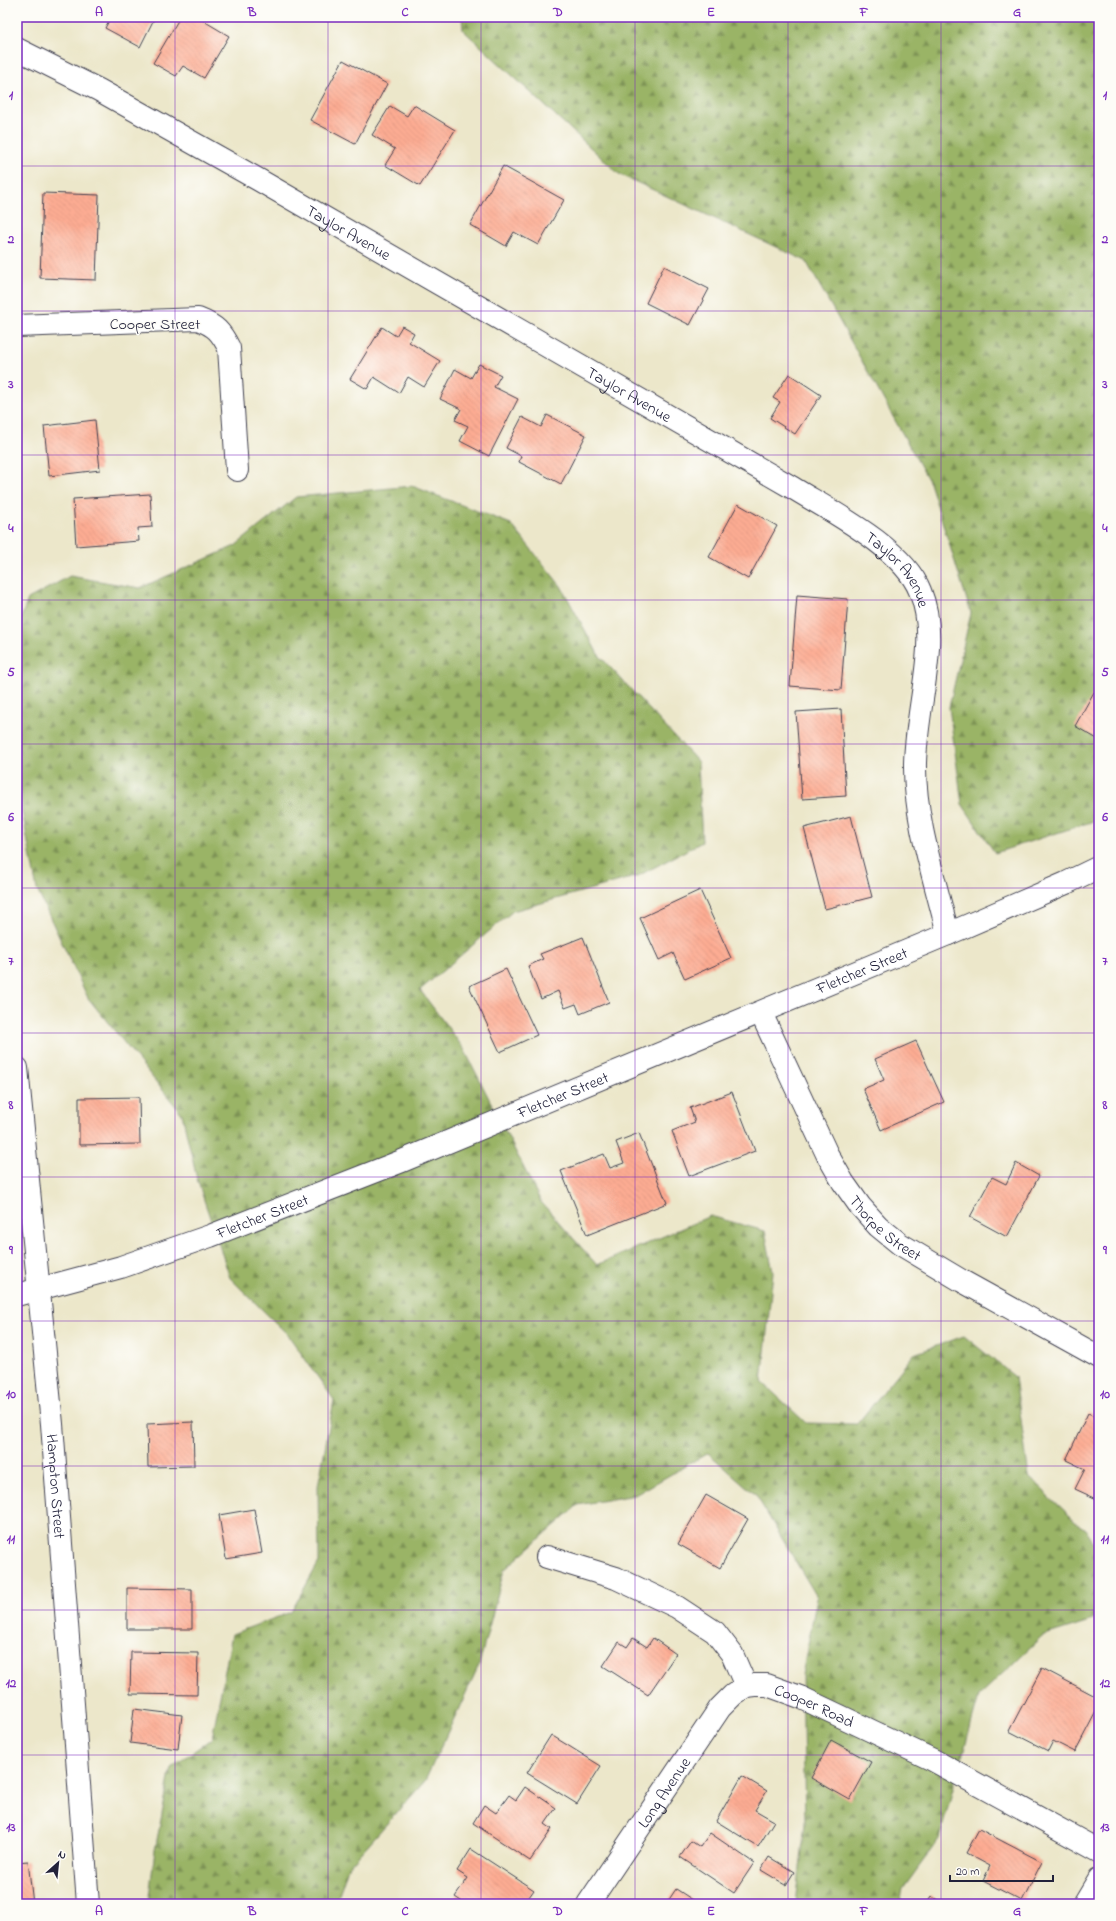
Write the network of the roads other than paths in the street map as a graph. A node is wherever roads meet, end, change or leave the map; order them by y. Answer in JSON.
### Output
{"nodes":[{"id":1,"x":17,"y":49,"type":"edge"},
{"id":2,"x":17,"y":326,"type":"edge"},
{"id":3,"x":237,"y":470,"type":"dead end"},
{"id":4,"x":1099,"y":867,"type":"edge"},
{"id":5,"x":948,"y":934,"type":"junction"},
{"id":6,"x":761,"y":1013,"type":"junction"},
{"id":7,"x":17,"y":1068,"type":"edge"},
{"id":8,"x":39,"y":1290,"type":"junction"},
{"id":9,"x":17,"y":1295,"type":"edge"},
{"id":10,"x":1099,"y":1357,"type":"edge"},
{"id":11,"x":547,"y":1557,"type":"dead end"},
{"id":12,"x":746,"y":1686,"type":"junction"},
{"id":13,"x":1099,"y":1851,"type":"edge"},
{"id":14,"x":1099,"y":1879,"type":"edge"},
{"id":15,"x":88,"y":1904,"type":"edge"},
{"id":16,"x":588,"y":1904,"type":"edge"},
{"id":17,"x":1084,"y":1904,"type":"edge"}],
"edges":[{"from":1,"to":5,"type":"street","name":"Taylor Avenue"},
{"from":2,"to":3,"type":"street","name":"Cooper Street"},
{"from":4,"to":5,"type":"street","name":"Fletcher Street"},
{"from":5,"to":6,"type":"street","name":"Fletcher Street"},
{"from":6,"to":8,"type":"street","name":"Fletcher Street"},
{"from":6,"to":10,"type":"street","name":"Thorpe Street"},
{"from":7,"to":8,"type":"street","name":"Hampton Street"},
{"from":8,"to":9,"type":"street","name":"Fletcher Street"},
{"from":8,"to":15,"type":"street","name":"Hampton Street"},
{"from":11,"to":12,"type":"street"},
{"from":12,"to":13,"type":"street","name":"Cooper Road"},
{"from":12,"to":16,"type":"street","name":"Long Avenue"},
{"from":14,"to":17,"type":"street"}]}
